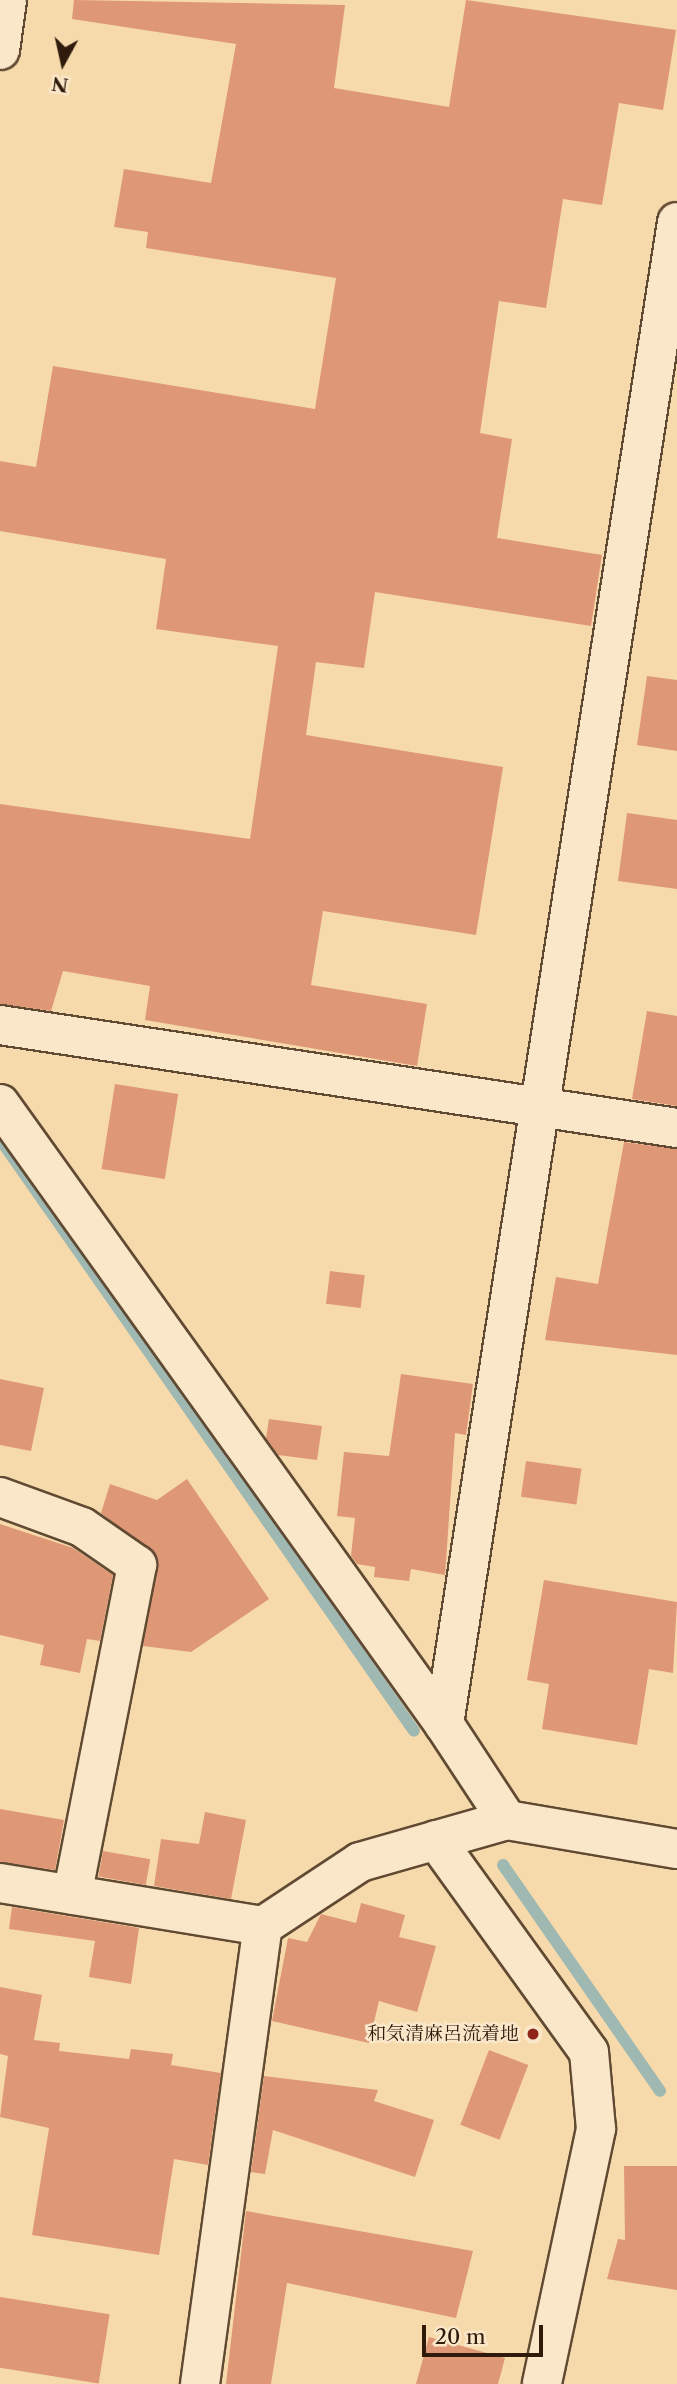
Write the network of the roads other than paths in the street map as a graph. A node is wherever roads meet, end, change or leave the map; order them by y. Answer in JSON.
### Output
{"nodes":[{"id":1,"x":7,"y":0,"type":"edge"},
{"id":2,"x":0,"y":50,"type":"edge"},
{"id":3,"x":677,"y":222,"type":"edge"},
{"id":4,"x":0,"y":1025,"type":"edge"},
{"id":5,"x":0,"y":1104,"type":"edge"},
{"id":6,"x":540,"y":1107,"type":"junction"},
{"id":7,"x":677,"y":1128,"type":"edge"},
{"id":8,"x":0,"y":1497,"type":"edge"},
{"id":9,"x":444,"y":1724,"type":"junction"},
{"id":10,"x":507,"y":1820,"type":"junction"},
{"id":11,"x":436,"y":1840,"type":"junction"},
{"id":12,"x":677,"y":1849,"type":"edge"},
{"id":13,"x":0,"y":1882,"type":"edge"},
{"id":14,"x":72,"y":1895,"type":"junction"},
{"id":15,"x":263,"y":1926,"type":"junction"},
{"id":16,"x":200,"y":2384,"type":"edge"},
{"id":17,"x":542,"y":2384,"type":"edge"}],
"edges":[{"from":1,"to":2,"type":"street"},
{"from":3,"to":6,"type":"street"},
{"from":4,"to":6,"type":"street"},
{"from":5,"to":9,"type":"street"},
{"from":6,"to":7,"type":"street"},
{"from":6,"to":9,"type":"street"},
{"from":8,"to":14,"type":"street"},
{"from":9,"to":10,"type":"street"},
{"from":10,"to":11,"type":"street"},
{"from":10,"to":12,"type":"street"},
{"from":11,"to":15,"type":"street"},
{"from":11,"to":17,"type":"street"},
{"from":13,"to":14,"type":"street"},
{"from":14,"to":15,"type":"street"},
{"from":15,"to":16,"type":"street"}]}
